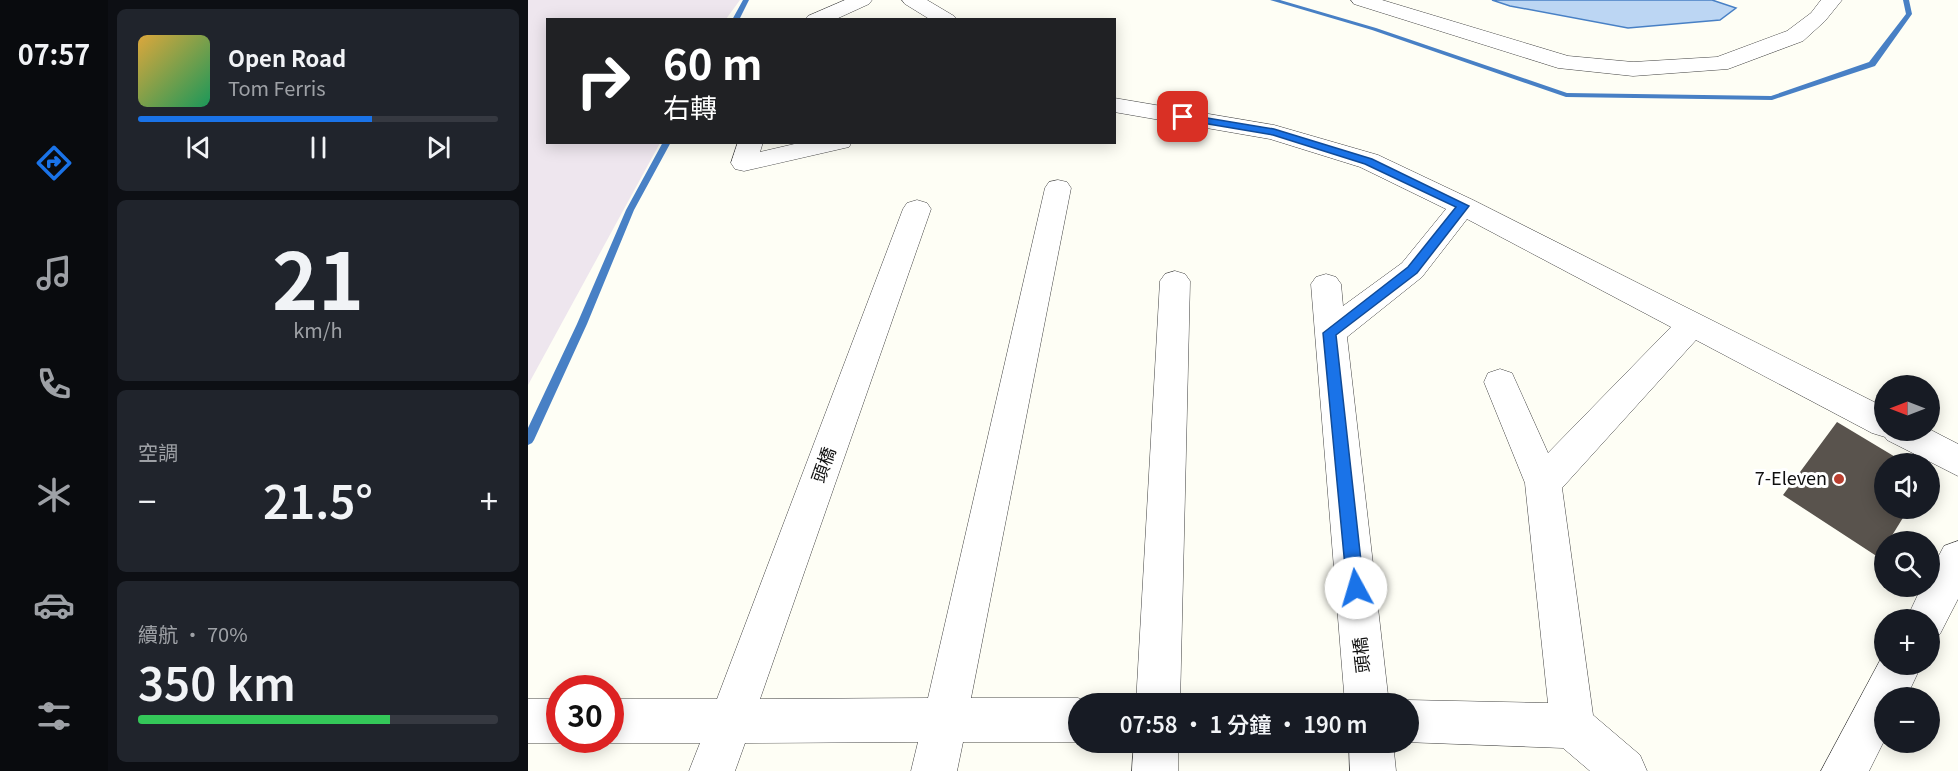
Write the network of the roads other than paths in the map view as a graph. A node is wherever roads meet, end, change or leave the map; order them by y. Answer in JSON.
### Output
{"nodes":[{"id":1,"x":862,"y":0,"type":"edge"},
{"id":2,"x":912,"y":0,"type":"edge"},
{"id":3,"x":1361,"y":0,"type":"edge"},
{"id":4,"x":1832,"y":0,"type":"edge"},
{"id":5,"x":820,"y":18,"type":"edge"},
{"id":6,"x":944,"y":18,"type":"edge"},
{"id":7,"x":1116,"y":105,"type":"edge"},
{"id":8,"x":750,"y":144,"type":"edge"},
{"id":9,"x":831,"y":144,"type":"edge"},
{"id":10,"x":1058,"y":188,"type":"dead end"},
{"id":11,"x":1463,"y":206,"type":"junction"},
{"id":12,"x":917,"y":209,"type":"dead end"},
{"id":13,"x":1175,"y":281,"type":"dead end"},
{"id":14,"x":1326,"y":284,"type":"dead end"},
{"id":15,"x":1692,"y":324,"type":"junction"},
{"id":16,"x":1330,"y":333,"type":"junction"},
{"id":17,"x":1500,"y":382,"type":"dead end"},
{"id":18,"x":1874,"y":418,"type":"edge"},
{"id":19,"x":1920,"y":441,"type":"edge"},
{"id":20,"x":1958,"y":461,"type":"edge"},
{"id":21,"x":1543,"y":483,"type":"junction"},
{"id":22,"x":1958,"y":559,"type":"edge"},
{"id":23,"x":1932,"y":609,"type":"edge"},
{"id":24,"x":1895,"y":675,"type":"edge"},
{"id":25,"x":1158,"y":693,"type":"edge"},
{"id":26,"x":1366,"y":693,"type":"edge"},
{"id":27,"x":946,"y":718,"type":"junction"},
{"id":28,"x":730,"y":720,"type":"junction"},
{"id":29,"x":1068,"y":720,"type":"edge"},
{"id":30,"x":528,"y":721,"type":"edge"},
{"id":31,"x":546,"y":721,"type":"edge"},
{"id":32,"x":624,"y":721,"type":"edge"},
{"id":33,"x":1419,"y":722,"type":"edge"},
{"id":34,"x":1572,"y":726,"type":"junction"},
{"id":35,"x":1156,"y":753,"type":"edge"},
{"id":36,"x":1372,"y":753,"type":"edge"},
{"id":37,"x":712,"y":771,"type":"edge"},
{"id":38,"x":934,"y":771,"type":"edge"},
{"id":39,"x":1155,"y":771,"type":"edge"},
{"id":40,"x":1373,"y":771,"type":"edge"},
{"id":41,"x":1624,"y":771,"type":"edge"},
{"id":42,"x":1844,"y":771,"type":"edge"}],
"edges":[{"from":1,"to":5,"type":"street"},
{"from":2,"to":6,"type":"street"},
{"from":3,"to":4,"type":"street"},
{"from":7,"to":11,"type":"street"},
{"from":8,"to":9,"type":"street"},
{"from":10,"to":27,"type":"street"},
{"from":11,"to":15,"type":"street"},
{"from":11,"to":16,"type":"street"},
{"from":12,"to":28,"type":"street","name":"頭橋"},
{"from":13,"to":25,"type":"street"},
{"from":14,"to":16,"type":"street","name":"頭橋"},
{"from":15,"to":18,"type":"street"},
{"from":15,"to":21,"type":"street"},
{"from":16,"to":26,"type":"street","name":"頭橋"},
{"from":17,"to":21,"type":"street"},
{"from":19,"to":20,"type":"street"},
{"from":21,"to":34,"type":"street"},
{"from":22,"to":23,"type":"street"},
{"from":24,"to":42,"type":"street"},
{"from":27,"to":28,"type":"street"},
{"from":27,"to":29,"type":"street"},
{"from":27,"to":38,"type":"street"},
{"from":28,"to":32,"type":"street"},
{"from":28,"to":37,"type":"street","name":"頭橋"},
{"from":30,"to":31,"type":"street"},
{"from":33,"to":34,"type":"street"},
{"from":34,"to":41,"type":"street"},
{"from":35,"to":39,"type":"street"},
{"from":36,"to":40,"type":"street"}]}
